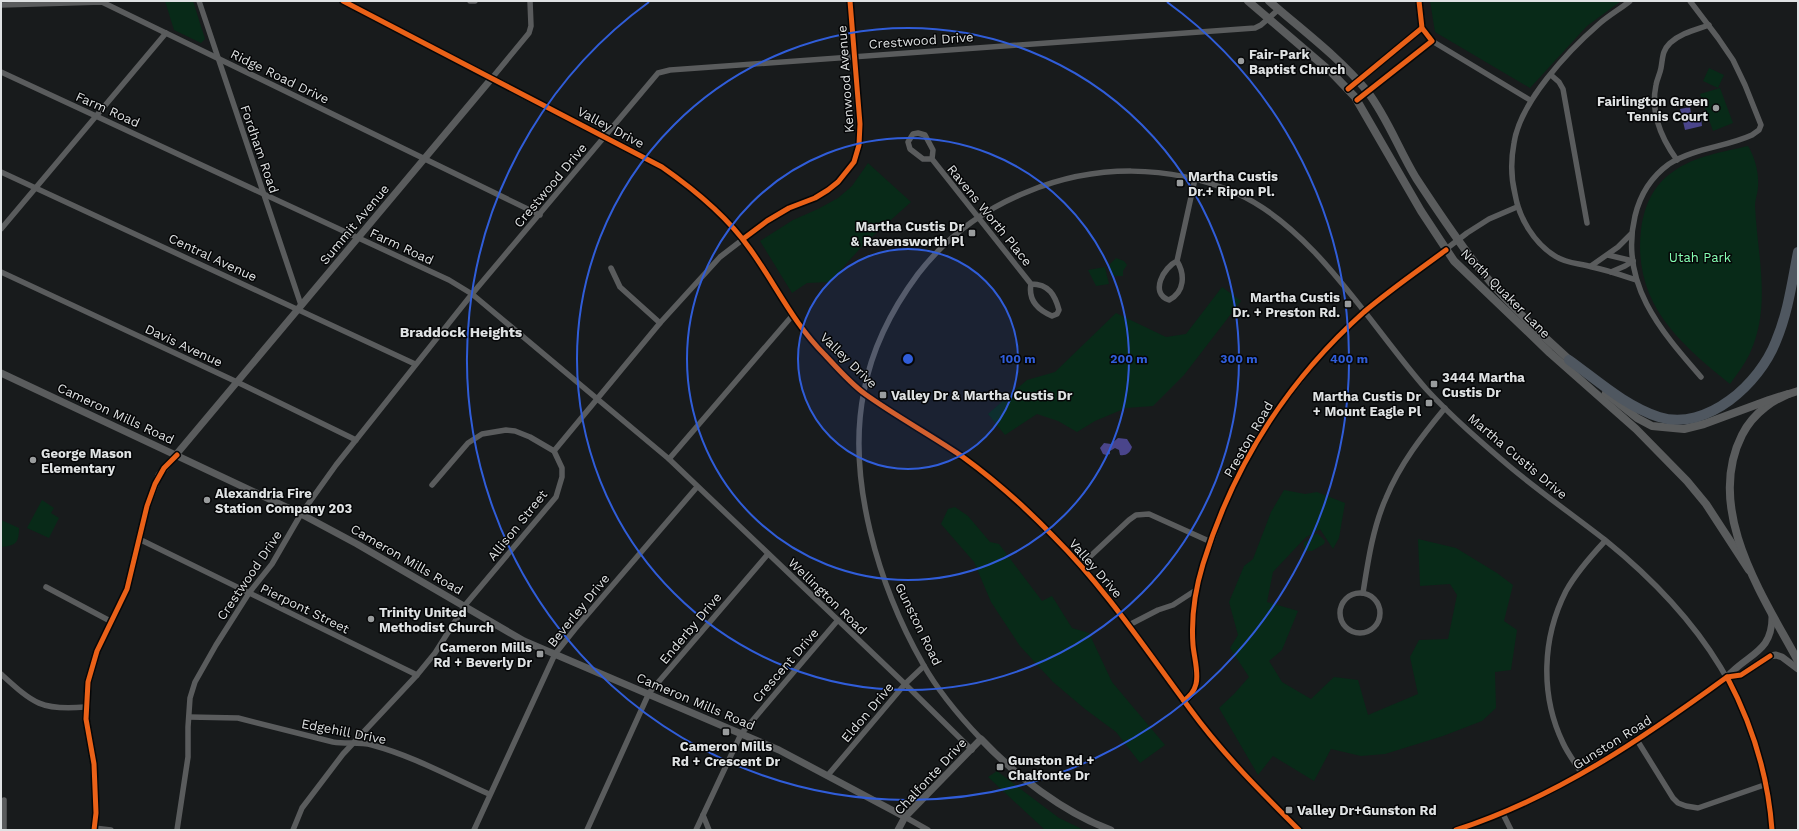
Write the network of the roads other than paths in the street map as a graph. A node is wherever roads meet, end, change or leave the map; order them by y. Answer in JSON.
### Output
{"nodes":[{"id":1,"x":199,"y":1,"type":"edge"},
{"id":2,"x":343,"y":1,"type":"edge"},
{"id":3,"x":470,"y":1,"type":"edge"},
{"id":4,"x":475,"y":1,"type":"edge"},
{"id":5,"x":530,"y":1,"type":"edge"},
{"id":6,"x":850,"y":1,"type":"edge"},
{"id":7,"x":1248,"y":1,"type":"edge"},
{"id":8,"x":1269,"y":1,"type":"edge"},
{"id":9,"x":1419,"y":1,"type":"edge"},
{"id":10,"x":1630,"y":1,"type":"edge"},
{"id":11,"x":1690,"y":1,"type":"edge"},
{"id":12,"x":1,"y":5,"type":"edge"},
{"id":13,"x":1278,"y":9,"type":"junction"},
{"id":14,"x":1268,"y":18,"type":"junction"},
{"id":15,"x":1709,"y":25,"type":"junction"},
{"id":16,"x":1422,"y":28,"type":"junction"},
{"id":17,"x":166,"y":33,"type":"junction"},
{"id":18,"x":1432,"y":40,"type":"junction"},
{"id":19,"x":854,"y":56,"type":"junction"},
{"id":20,"x":218,"y":57,"type":"junction"},
{"id":21,"x":1,"y":72,"type":"edge"},
{"id":22,"x":1551,"y":75,"type":"junction"},
{"id":23,"x":492,"y":78,"type":"junction"},
{"id":24,"x":1358,"y":81,"type":"junction"},
{"id":25,"x":1348,"y":88,"type":"junction"},
{"id":26,"x":1368,"y":92,"type":"junction"},
{"id":27,"x":1357,"y":100,"type":"junction"},
{"id":28,"x":1530,"y":100,"type":"junction"},
{"id":29,"x":96,"y":115,"type":"junction"},
{"id":30,"x":606,"y":137,"type":"junction"},
{"id":31,"x":425,"y":158,"type":"junction"},
{"id":32,"x":932,"y":159,"type":"junction"},
{"id":33,"x":1677,"y":160,"type":"junction"},
{"id":34,"x":1,"y":172,"type":"edge"},
{"id":35,"x":1195,"y":179,"type":"junction"},
{"id":36,"x":36,"y":188,"type":"junction"},
{"id":37,"x":264,"y":194,"type":"junction"},
{"id":38,"x":1517,"y":208,"type":"junction"},
{"id":39,"x":540,"y":215,"type":"junction"},
{"id":40,"x":978,"y":218,"type":"junction"},
{"id":41,"x":1587,"y":223,"type":"dead end"},
{"id":42,"x":1,"y":229,"type":"edge"},
{"id":43,"x":1631,"y":234,"type":"junction"},
{"id":44,"x":358,"y":239,"type":"junction"},
{"id":45,"x":743,"y":239,"type":"junction"},
{"id":46,"x":1458,"y":240,"type":"junction"},
{"id":47,"x":1446,"y":250,"type":"junction"},
{"id":48,"x":1798,"y":252,"type":"edge"},
{"id":49,"x":1608,"y":255,"type":"junction"},
{"id":50,"x":1176,"y":261,"type":"junction"},
{"id":51,"x":1633,"y":261,"type":"junction"},
{"id":52,"x":1591,"y":266,"type":"junction"},
{"id":53,"x":611,"y":268,"type":"dead end"},
{"id":54,"x":1,"y":272,"type":"edge"},
{"id":55,"x":1611,"y":272,"type":"junction"},
{"id":56,"x":1636,"y":280,"type":"junction"},
{"id":57,"x":1031,"y":284,"type":"junction"},
{"id":58,"x":472,"y":294,"type":"junction"},
{"id":59,"x":300,"y":307,"type":"junction"},
{"id":60,"x":1364,"y":312,"type":"junction"},
{"id":61,"x":792,"y":316,"type":"junction"},
{"id":62,"x":660,"y":323,"type":"junction"},
{"id":63,"x":1569,"y":360,"type":"junction"},
{"id":64,"x":415,"y":364,"type":"junction"},
{"id":65,"x":1,"y":373,"type":"edge"},
{"id":66,"x":1700,"y":377,"type":"dead end"},
{"id":67,"x":238,"y":382,"type":"junction"},
{"id":68,"x":1798,"y":391,"type":"edge"},
{"id":69,"x":863,"y":393,"type":"junction"},
{"id":70,"x":1788,"y":394,"type":"junction"},
{"id":71,"x":596,"y":398,"type":"junction"},
{"id":72,"x":1445,"y":408,"type":"junction"},
{"id":73,"x":356,"y":440,"type":"junction"},
{"id":74,"x":554,"y":451,"type":"junction"},
{"id":75,"x":177,"y":455,"type":"junction"},
{"id":76,"x":669,"y":459,"type":"junction"},
{"id":77,"x":432,"y":485,"type":"dead end"},
{"id":78,"x":697,"y":487,"type":"junction"},
{"id":79,"x":301,"y":514,"type":"junction"},
{"id":80,"x":139,"y":538,"type":"junction"},
{"id":81,"x":1605,"y":541,"type":"junction"},
{"id":82,"x":1211,"y":542,"type":"junction"},
{"id":83,"x":768,"y":554,"type":"junction"},
{"id":84,"x":1081,"y":565,"type":"junction"},
{"id":85,"x":1749,"y":570,"type":"junction"},
{"id":86,"x":46,"y":588,"type":"dead end"},
{"id":87,"x":1196,"y":590,"type":"junction"},
{"id":88,"x":249,"y":593,"type":"junction"},
{"id":89,"x":1362,"y":593,"type":"junction"},
{"id":90,"x":465,"y":606,"type":"junction"},
{"id":91,"x":1772,"y":613,"type":"junction"},
{"id":92,"x":838,"y":620,"type":"junction"},
{"id":93,"x":112,"y":622,"type":"junction"},
{"id":94,"x":1129,"y":625,"type":"junction"},
{"id":95,"x":555,"y":654,"type":"junction"},
{"id":96,"x":1798,"y":661,"type":"edge"},
{"id":97,"x":924,"y":666,"type":"junction"},
{"id":98,"x":1798,"y":669,"type":"edge"},
{"id":99,"x":1,"y":674,"type":"edge"},
{"id":100,"x":417,"y":675,"type":"junction"},
{"id":101,"x":1727,"y":678,"type":"junction"},
{"id":102,"x":905,"y":684,"type":"junction"},
{"id":103,"x":649,"y":694,"type":"junction"},
{"id":104,"x":1184,"y":701,"type":"junction"},
{"id":105,"x":85,"y":707,"type":"junction"},
{"id":106,"x":188,"y":717,"type":"junction"},
{"id":107,"x":742,"y":734,"type":"junction"},
{"id":108,"x":981,"y":739,"type":"junction"},
{"id":109,"x":1637,"y":740,"type":"junction"},
{"id":110,"x":352,"y":744,"type":"junction"},
{"id":111,"x":972,"y":750,"type":"junction"},
{"id":112,"x":1582,"y":774,"type":"junction"},
{"id":113,"x":828,"y":775,"type":"junction"},
{"id":114,"x":1767,"y":784,"type":"junction"},
{"id":115,"x":489,"y":794,"type":"junction"},
{"id":116,"x":4,"y":800,"type":"dead end"},
{"id":117,"x":1503,"y":814,"type":"junction"},
{"id":118,"x":703,"y":815,"type":"junction"},
{"id":119,"x":905,"y":817,"type":"junction"},
{"id":120,"x":1296,"y":828,"type":"edge"},
{"id":121,"x":94,"y":829,"type":"edge"},
{"id":122,"x":4,"y":830,"type":"edge"},
{"id":123,"x":111,"y":830,"type":"edge"},
{"id":124,"x":177,"y":830,"type":"edge"},
{"id":125,"x":293,"y":830,"type":"edge"},
{"id":126,"x":474,"y":830,"type":"edge"},
{"id":127,"x":587,"y":830,"type":"edge"},
{"id":128,"x":696,"y":830,"type":"edge"},
{"id":129,"x":709,"y":830,"type":"edge"},
{"id":130,"x":898,"y":830,"type":"edge"},
{"id":131,"x":928,"y":830,"type":"edge"},
{"id":132,"x":1111,"y":830,"type":"edge"},
{"id":133,"x":1456,"y":830,"type":"edge"},
{"id":134,"x":1512,"y":830,"type":"edge"},
{"id":135,"x":1772,"y":830,"type":"edge"}],
"edges":[{"from":1,"to":20,"type":"street","name":"Fordham Road"},
{"from":2,"to":23,"type":"street","name":"Valley Drive"},
{"from":3,"to":4,"type":"street"},
{"from":5,"to":23,"type":"street","name":"Summit Avenue"},
{"from":6,"to":19,"type":"street","name":"Kenwood Avenue"},
{"from":7,"to":14,"type":"main road","name":"North Quaker Lane"},
{"from":8,"to":13,"type":"main road","name":"North Quaker Lane"},
{"from":9,"to":16,"type":"street"},
{"from":10,"to":22,"type":"street"},
{"from":11,"to":15,"type":"street"},
{"from":12,"to":17,"type":"street","name":"Ridge Road Drive"},
{"from":13,"to":14,"type":"street","name":"Crestwood Drive"},
{"from":13,"to":24,"type":"main road","name":"North Quaker Lane"},
{"from":14,"to":19,"type":"street","name":"Crestwood Drive"},
{"from":14,"to":25,"type":"main road","name":"North Quaker Lane"},
{"from":15,"to":33,"type":"street"},
{"from":15,"to":33,"type":"street"},
{"from":16,"to":18,"type":"street"},
{"from":16,"to":24,"type":"street"},
{"from":17,"to":20,"type":"street","name":"Ridge Road Drive"},
{"from":17,"to":29,"type":"street"},
{"from":18,"to":26,"type":"street"},
{"from":18,"to":28,"type":"street"},
{"from":19,"to":30,"type":"street","name":"Crestwood Drive"},
{"from":19,"to":45,"type":"street","name":"Kenwood Avenue"},
{"from":20,"to":31,"type":"street","name":"Ridge Road Drive"},
{"from":20,"to":37,"type":"street","name":"Fordham Road"},
{"from":21,"to":29,"type":"street","name":"Farm Road"},
{"from":22,"to":28,"type":"street"},
{"from":22,"to":41,"type":"street"},
{"from":23,"to":30,"type":"street","name":"Valley Drive"},
{"from":23,"to":31,"type":"street","name":"Summit Avenue"},
{"from":24,"to":25,"type":"street"},
{"from":24,"to":26,"type":"main road","name":"North Quaker Lane"},
{"from":25,"to":27,"type":"main road","name":"North Quaker Lane"},
{"from":26,"to":27,"type":"street"},
{"from":26,"to":46,"type":"main road","name":"North Quaker Lane"},
{"from":27,"to":47,"type":"main road","name":"North Quaker Lane"},
{"from":28,"to":38,"type":"street"},
{"from":29,"to":36,"type":"street"},
{"from":29,"to":37,"type":"street","name":"Farm Road"},
{"from":30,"to":39,"type":"street","name":"Crestwood Drive"},
{"from":30,"to":45,"type":"street","name":"Valley Drive"},
{"from":31,"to":39,"type":"street","name":"Ridge Road Drive"},
{"from":31,"to":44,"type":"street","name":"Summit Avenue"},
{"from":32,"to":32,"type":"street","name":"Ravens Worth Place"},
{"from":32,"to":40,"type":"street","name":"Ravens Worth Place"},
{"from":33,"to":43,"type":"street"},
{"from":34,"to":36,"type":"street","name":"Central Avenue"},
{"from":35,"to":40,"type":"street","name":"Martha Custis Drive"},
{"from":35,"to":50,"type":"street"},
{"from":35,"to":60,"type":"street","name":"Martha Custis Drive"},
{"from":36,"to":42,"type":"street"},
{"from":36,"to":59,"type":"street","name":"Central Avenue"},
{"from":37,"to":44,"type":"street","name":"Farm Road"},
{"from":37,"to":59,"type":"street","name":"Fordham Road"},
{"from":38,"to":46,"type":"street","name":"Preston Road"},
{"from":38,"to":52,"type":"street"},
{"from":39,"to":58,"type":"street","name":"Crestwood Drive"},
{"from":40,"to":57,"type":"street","name":"Ravens Worth Place"},
{"from":40,"to":69,"type":"street","name":"Martha Custis Drive"},
{"from":43,"to":49,"type":"street"},
{"from":43,"to":51,"type":"street"},
{"from":44,"to":58,"type":"street","name":"Farm Road"},
{"from":44,"to":59,"type":"street","name":"Summit Avenue"},
{"from":45,"to":61,"type":"street","name":"Valley Drive"},
{"from":45,"to":62,"type":"street"},
{"from":46,"to":47,"type":"street","name":"Preston Road"},
{"from":46,"to":63,"type":"main road","name":"North Quaker Lane"},
{"from":47,"to":60,"type":"street","name":"Preston Road"},
{"from":47,"to":85,"type":"main road","name":"North Quaker Lane"},
{"from":48,"to":63,"type":"highway"},
{"from":49,"to":51,"type":"street"},
{"from":49,"to":52,"type":"street"},
{"from":50,"to":50,"type":"street"},
{"from":51,"to":55,"type":"street"},
{"from":51,"to":56,"type":"street"},
{"from":52,"to":55,"type":"street"},
{"from":53,"to":62,"type":"street"},
{"from":54,"to":67,"type":"street","name":"Davis Avenue"},
{"from":55,"to":56,"type":"street"},
{"from":56,"to":66,"type":"street"},
{"from":57,"to":57,"type":"street","name":"Ravens Worth Place"},
{"from":58,"to":64,"type":"street","name":"Crestwood Drive"},
{"from":58,"to":71,"type":"street","name":"Farm Road"},
{"from":59,"to":64,"type":"street","name":"Central Avenue"},
{"from":59,"to":67,"type":"street","name":"Summit Avenue"},
{"from":60,"to":72,"type":"street","name":"Martha Custis Drive"},
{"from":60,"to":82,"type":"street","name":"Preston Road"},
{"from":61,"to":69,"type":"street","name":"Valley Drive"},
{"from":61,"to":76,"type":"street"},
{"from":62,"to":71,"type":"street"},
{"from":63,"to":70,"type":"main road","name":"North Quaker Lane"},
{"from":64,"to":73,"type":"street","name":"Crestwood Drive"},
{"from":65,"to":75,"type":"street","name":"Cameron Mills Road"},
{"from":67,"to":73,"type":"street","name":"Davis Avenue"},
{"from":67,"to":75,"type":"street","name":"Summit Avenue"},
{"from":68,"to":70,"type":"main road"},
{"from":69,"to":84,"type":"street","name":"Valley Drive"},
{"from":69,"to":97,"type":"street","name":"Gunston Road"},
{"from":70,"to":85,"type":"main road"},
{"from":71,"to":74,"type":"street"},
{"from":71,"to":76,"type":"street","name":"Farm Road"},
{"from":72,"to":81,"type":"street","name":"Martha Custis Drive"},
{"from":72,"to":89,"type":"street"},
{"from":73,"to":79,"type":"street","name":"Crestwood Drive"},
{"from":74,"to":77,"type":"street"},
{"from":74,"to":90,"type":"street","name":"Allison Street"},
{"from":75,"to":79,"type":"street","name":"Cameron Mills Road"},
{"from":75,"to":80,"type":"street","name":"Summit Avenue"},
{"from":76,"to":78,"type":"street","name":"Wellington Road"},
{"from":78,"to":83,"type":"street","name":"Wellington Road"},
{"from":78,"to":95,"type":"street","name":"Beverley Drive"},
{"from":79,"to":88,"type":"street","name":"Crestwood Drive"},
{"from":79,"to":90,"type":"street","name":"Cameron Mills Road"},
{"from":80,"to":88,"type":"street","name":"Pierpont Street"},
{"from":80,"to":93,"type":"street","name":"Summit Avenue"},
{"from":81,"to":101,"type":"street","name":"Martha Custis Drive"},
{"from":81,"to":112,"type":"street"},
{"from":82,"to":84,"type":"street"},
{"from":82,"to":87,"type":"street","name":"Preston Road"},
{"from":83,"to":92,"type":"street","name":"Wellington Road"},
{"from":83,"to":103,"type":"street","name":"Enderby Drive"},
{"from":84,"to":94,"type":"street","name":"Valley Drive"},
{"from":85,"to":91,"type":"main road"},
{"from":86,"to":93,"type":"street"},
{"from":87,"to":94,"type":"street"},
{"from":87,"to":104,"type":"street","name":"Preston Road"},
{"from":88,"to":100,"type":"street","name":"Pierpont Street"},
{"from":88,"to":106,"type":"street","name":"Crestwood Drive"},
{"from":89,"to":89,"type":"street"},
{"from":90,"to":95,"type":"street","name":"Cameron Mills Road"},
{"from":90,"to":100,"type":"street","name":"Allison Street"},
{"from":91,"to":96,"type":"main road"},
{"from":91,"to":101,"type":"street","name":"Gunston Road"},
{"from":92,"to":102,"type":"street","name":"Wellington Road"},
{"from":92,"to":107,"type":"street","name":"Crescent Drive"},
{"from":93,"to":105,"type":"street","name":"Summit Avenue"},
{"from":94,"to":104,"type":"street","name":"Valley Drive"},
{"from":95,"to":103,"type":"street","name":"Cameron Mills Road"},
{"from":95,"to":115,"type":"street","name":"Beverley Drive"},
{"from":97,"to":102,"type":"street","name":"Eldon Drive"},
{"from":97,"to":108,"type":"street","name":"Gunston Road"},
{"from":98,"to":101,"type":"street","name":"Gunston Road"},
{"from":99,"to":105,"type":"street"},
{"from":100,"to":110,"type":"street","name":"Allison Street"},
{"from":101,"to":109,"type":"street","name":"Gunston Road"},
{"from":101,"to":114,"type":"street","name":"Martha Custis Drive"},
{"from":102,"to":111,"type":"street","name":"Wellington Road"},
{"from":102,"to":113,"type":"street","name":"Eldon Drive"},
{"from":103,"to":107,"type":"street","name":"Cameron Mills Road"},
{"from":103,"to":127,"type":"street","name":"Enderby Drive"},
{"from":104,"to":120,"type":"street","name":"Valley Drive"},
{"from":105,"to":121,"type":"street","name":"Summit Avenue"},
{"from":106,"to":110,"type":"street","name":"Edgehill Drive"},
{"from":106,"to":124,"type":"street","name":"Crestwood Drive"},
{"from":107,"to":113,"type":"street","name":"Cameron Mills Road"},
{"from":107,"to":118,"type":"street","name":"Crescent Drive"},
{"from":108,"to":111,"type":"street","name":"Chalfonte Drive"},
{"from":108,"to":132,"type":"street","name":"Gunston Road"},
{"from":109,"to":112,"type":"street","name":"Gunston Road"},
{"from":109,"to":114,"type":"street"},
{"from":110,"to":115,"type":"street","name":"Edgehill Drive"},
{"from":110,"to":125,"type":"street","name":"Allison Street"},
{"from":111,"to":119,"type":"street","name":"Chalfonte Drive"},
{"from":112,"to":117,"type":"street","name":"Gunston Road"},
{"from":113,"to":119,"type":"street","name":"Cameron Mills Road"},
{"from":114,"to":135,"type":"street","name":"Martha Custis Drive"},
{"from":115,"to":126,"type":"street","name":"Beverley Drive"},
{"from":116,"to":122,"type":"street"},
{"from":117,"to":133,"type":"street","name":"Gunston Road"},
{"from":117,"to":134,"type":"street"},
{"from":118,"to":128,"type":"street","name":"Crescent Drive"},
{"from":118,"to":129,"type":"street"},
{"from":119,"to":130,"type":"street","name":"Chalfonte Drive"},
{"from":119,"to":131,"type":"street","name":"Cameron Mills Road"},
{"from":121,"to":123,"type":"street"}]}
